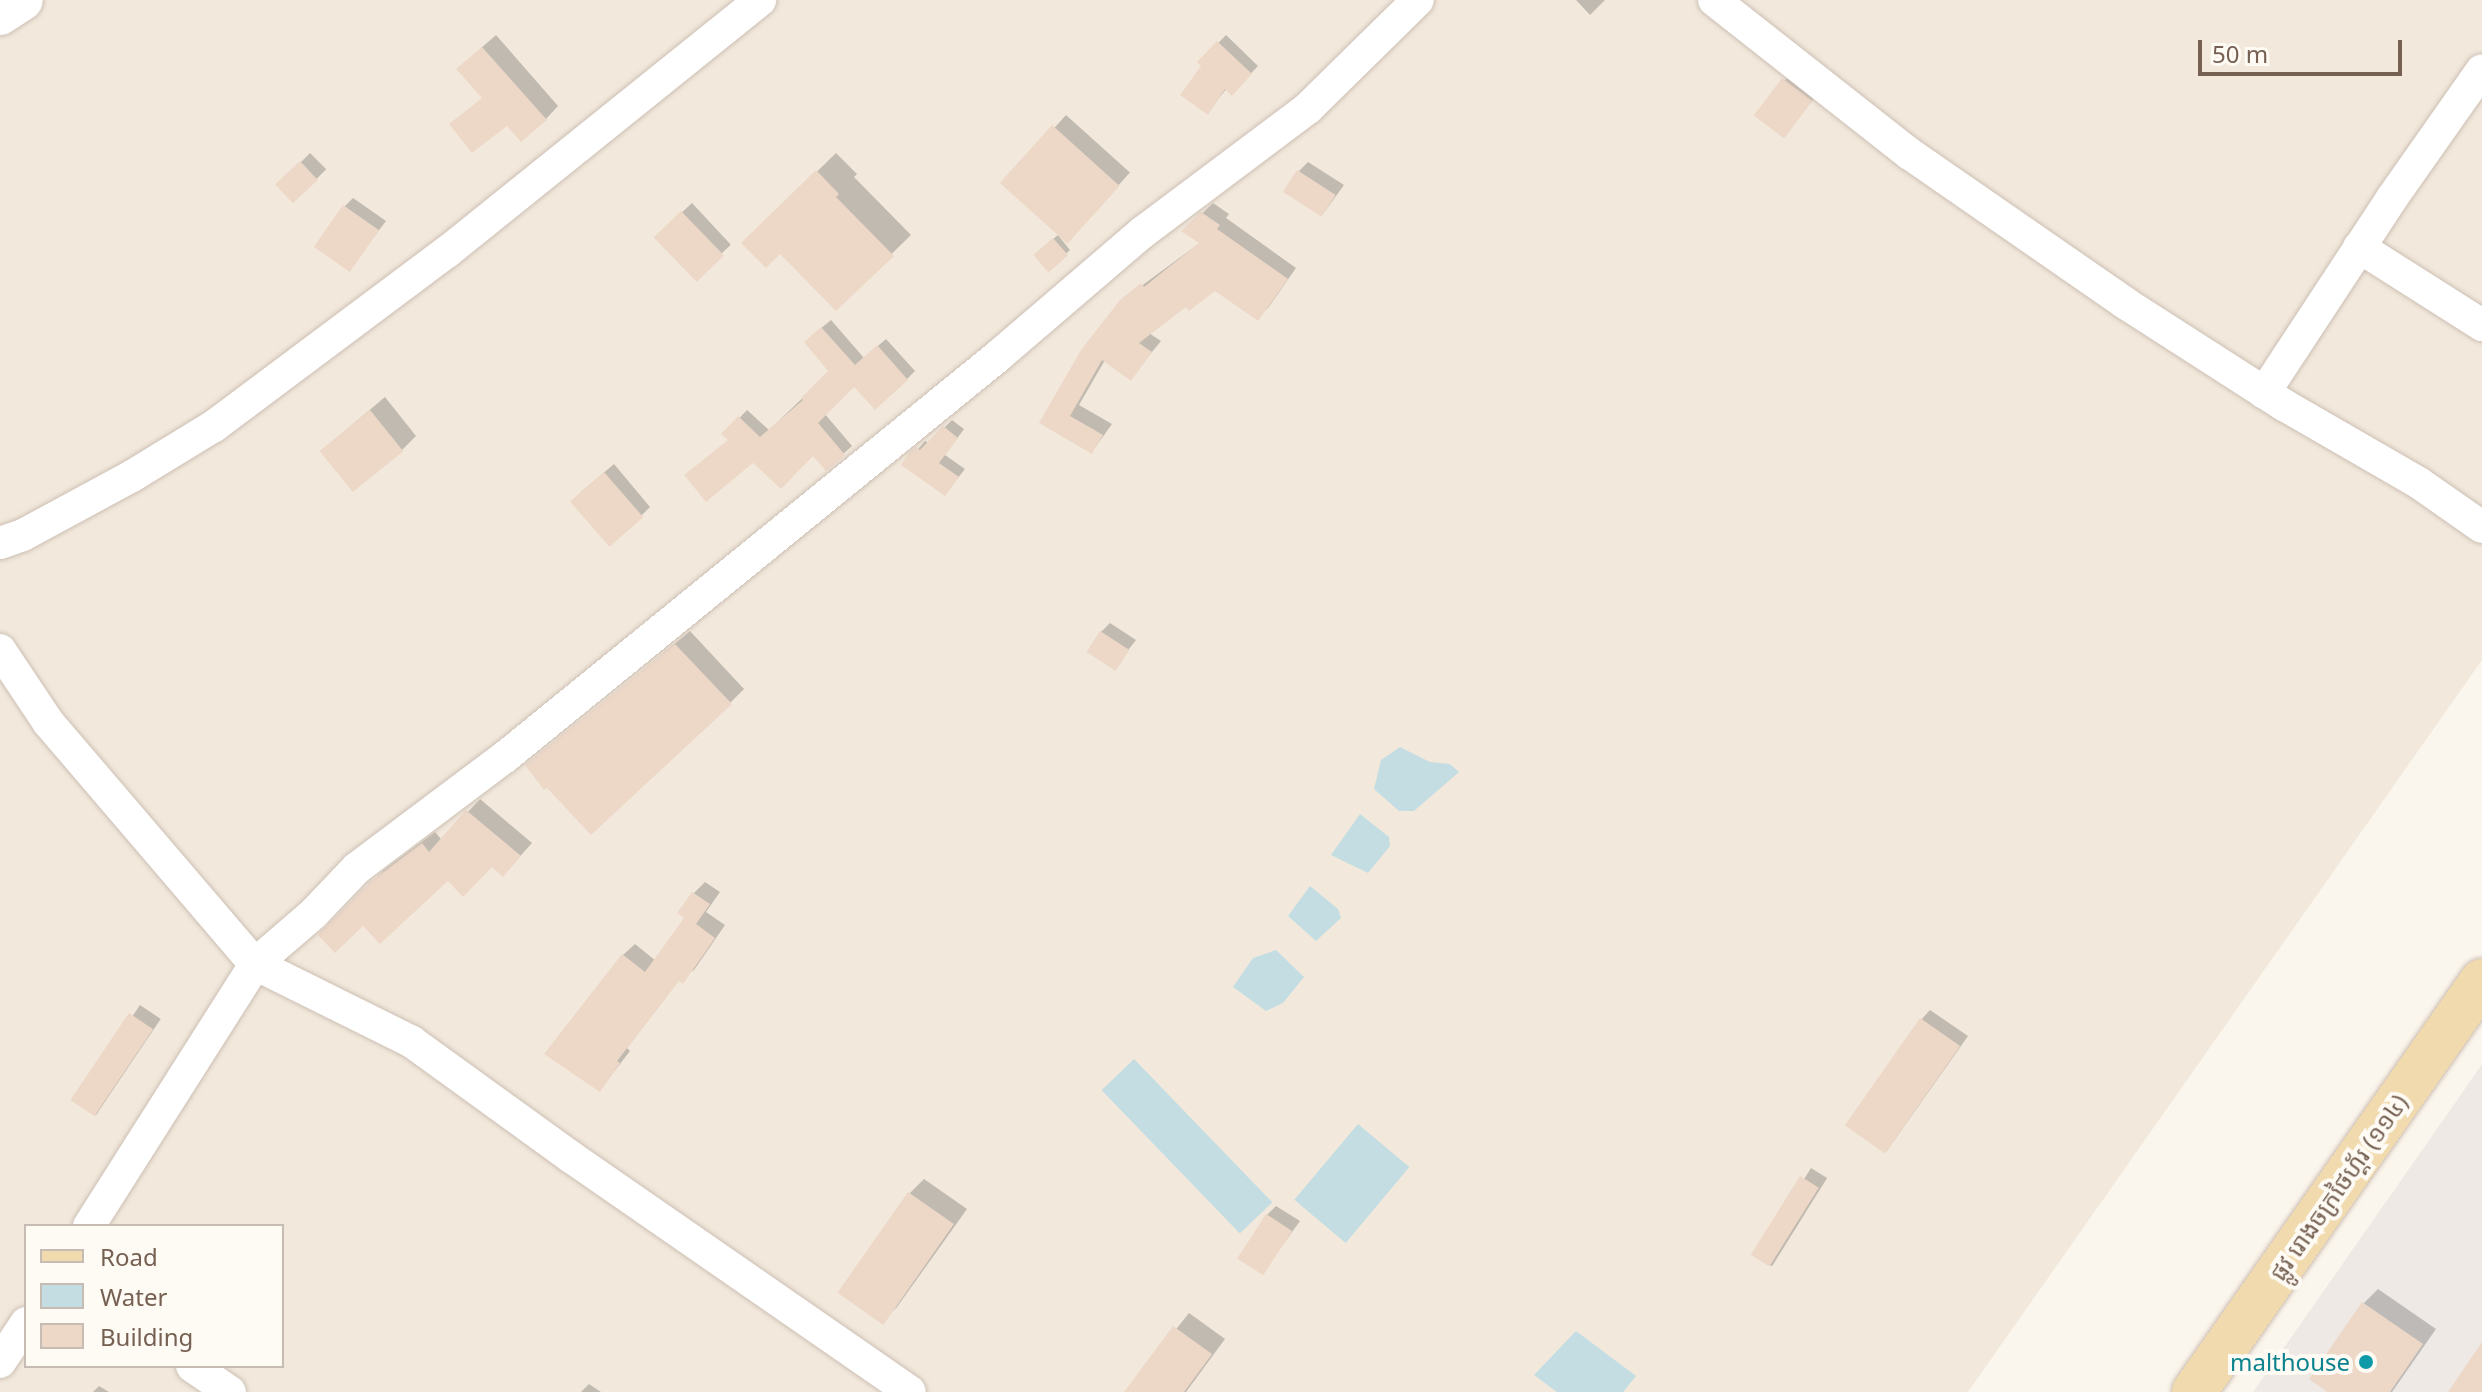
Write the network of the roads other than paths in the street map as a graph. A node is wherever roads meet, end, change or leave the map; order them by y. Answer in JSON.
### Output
{"nodes":[{"id":1,"x":23,"y":0,"type":"edge"},
{"id":2,"x":760,"y":0,"type":"edge"},
{"id":3,"x":1418,"y":0,"type":"edge"},
{"id":4,"x":1714,"y":0,"type":"edge"},
{"id":5,"x":0,"y":15,"type":"edge"},
{"id":6,"x":2482,"y":70,"type":"edge"},
{"id":7,"x":2359,"y":247,"type":"junction"},
{"id":8,"x":2482,"y":325,"type":"edge"},
{"id":9,"x":2264,"y":393,"type":"junction"},
{"id":10,"x":2482,"y":527,"type":"edge"},
{"id":11,"x":0,"y":543,"type":"edge"},
{"id":12,"x":0,"y":650,"type":"edge"},
{"id":13,"x":255,"y":964,"type":"junction"},
{"id":14,"x":2482,"y":981,"type":"edge"},
{"id":15,"x":90,"y":1224,"type":"edge"},
{"id":16,"x":24,"y":1326,"type":"edge"},
{"id":17,"x":0,"y":1362,"type":"edge"},
{"id":18,"x":195,"y":1368,"type":"edge"},
{"id":19,"x":230,"y":1392,"type":"edge"},
{"id":20,"x":910,"y":1392,"type":"edge"},
{"id":21,"x":2194,"y":1392,"type":"edge"}],
"edges":[{"from":1,"to":5,"type":"street"},
{"from":2,"to":11,"type":"street"},
{"from":3,"to":13,"type":"street"},
{"from":4,"to":9,"type":"street"},
{"from":6,"to":7,"type":"street"},
{"from":7,"to":8,"type":"street"},
{"from":7,"to":9,"type":"street"},
{"from":9,"to":10,"type":"street"},
{"from":12,"to":13,"type":"street"},
{"from":13,"to":15,"type":"street"},
{"from":13,"to":20,"type":"street"},
{"from":14,"to":21,"type":"main road","name":"ផ្លូវ រោងចក្រថៃហ្គ័រ (១១៤)"},
{"from":16,"to":17,"type":"street"},
{"from":18,"to":19,"type":"street"}]}
